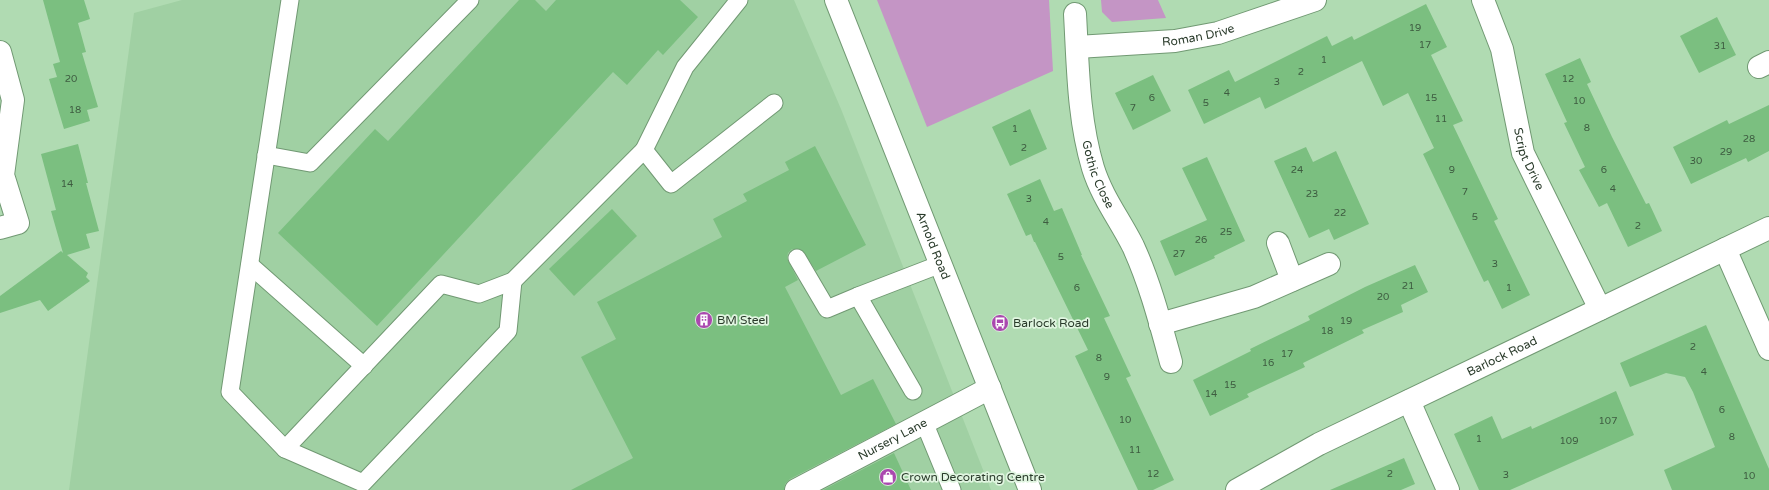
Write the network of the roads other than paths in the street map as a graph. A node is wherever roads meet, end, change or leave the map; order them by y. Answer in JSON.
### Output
{"nodes":[{"id":1,"x":290,"y":0,"type":"edge"},
{"id":2,"x":470,"y":0,"type":"edge"},
{"id":3,"x":739,"y":0,"type":"edge"},
{"id":4,"x":836,"y":0,"type":"edge"},
{"id":5,"x":1315,"y":0,"type":"edge"},
{"id":6,"x":1484,"y":0,"type":"edge"},
{"id":7,"x":1075,"y":14,"type":"dead end"},
{"id":8,"x":1077,"y":47,"type":"junction"},
{"id":9,"x":0,"y":52,"type":"edge"},
{"id":10,"x":774,"y":103,"type":"dead end"},
{"id":11,"x":644,"y":150,"type":"junction"},
{"id":12,"x":266,"y":155,"type":"junction"},
{"id":13,"x":0,"y":228,"type":"edge"},
{"id":14,"x":1769,"y":228,"type":"edge"},
{"id":15,"x":1278,"y":243,"type":"dead end"},
{"id":16,"x":1725,"y":249,"type":"junction"},
{"id":17,"x":797,"y":258,"type":"dead end"},
{"id":18,"x":940,"y":264,"type":"junction"},
{"id":19,"x":1329,"y":264,"type":"dead end"},
{"id":20,"x":250,"y":265,"type":"junction"},
{"id":21,"x":1292,"y":280,"type":"junction"},
{"id":22,"x":513,"y":281,"type":"junction"},
{"id":23,"x":858,"y":296,"type":"junction"},
{"id":24,"x":1600,"y":309,"type":"junction"},
{"id":25,"x":1160,"y":324,"type":"junction"},
{"id":26,"x":1769,"y":350,"type":"edge"},
{"id":27,"x":1171,"y":362,"type":"dead end"},
{"id":28,"x":364,"y":366,"type":"junction"},
{"id":29,"x":990,"y":388,"type":"junction"},
{"id":30,"x":913,"y":391,"type":"dead end"},
{"id":31,"x":1409,"y":401,"type":"junction"},
{"id":32,"x":924,"y":422,"type":"junction"},
{"id":33,"x":284,"y":449,"type":"junction"},
{"id":34,"x":796,"y":490,"type":"edge"},
{"id":35,"x":952,"y":490,"type":"edge"},
{"id":36,"x":1030,"y":490,"type":"edge"},
{"id":37,"x":1237,"y":490,"type":"edge"},
{"id":38,"x":1448,"y":490,"type":"edge"}],
"edges":[{"from":1,"to":12,"type":"lane"},
{"from":2,"to":12,"type":"lane"},
{"from":3,"to":11,"type":"lane"},
{"from":4,"to":18,"type":"street","name":"Arnold Road"},
{"from":5,"to":8,"type":"street","name":"Roman Drive"},
{"from":6,"to":24,"type":"street","name":"Script Drive"},
{"from":7,"to":8,"type":"street","name":"Gothic Close"},
{"from":8,"to":25,"type":"street","name":"Gothic Close"},
{"from":9,"to":13,"type":"street"},
{"from":10,"to":11,"type":"lane"},
{"from":11,"to":22,"type":"lane"},
{"from":12,"to":20,"type":"lane"},
{"from":14,"to":16,"type":"street","name":"Barlock Road"},
{"from":15,"to":21,"type":"street"},
{"from":16,"to":24,"type":"street","name":"Barlock Road"},
{"from":16,"to":26,"type":"street"},
{"from":17,"to":23,"type":"lane"},
{"from":18,"to":23,"type":"lane"},
{"from":18,"to":29,"type":"street","name":"Arnold Road"},
{"from":19,"to":21,"type":"street"},
{"from":20,"to":28,"type":"lane"},
{"from":20,"to":33,"type":"lane"},
{"from":21,"to":25,"type":"street"},
{"from":22,"to":28,"type":"lane"},
{"from":22,"to":33,"type":"lane"},
{"from":23,"to":30,"type":"lane"},
{"from":24,"to":31,"type":"street","name":"Barlock Road"},
{"from":25,"to":27,"type":"street","name":"Gothic Close"},
{"from":28,"to":33,"type":"lane"},
{"from":29,"to":32,"type":"street","name":"Nursery Lane"},
{"from":29,"to":36,"type":"street","name":"Arnold Road"},
{"from":31,"to":37,"type":"street","name":"Barlock Road"},
{"from":31,"to":38,"type":"street"},
{"from":32,"to":34,"type":"street","name":"Nursery Lane"},
{"from":32,"to":35,"type":"lane"}]}
